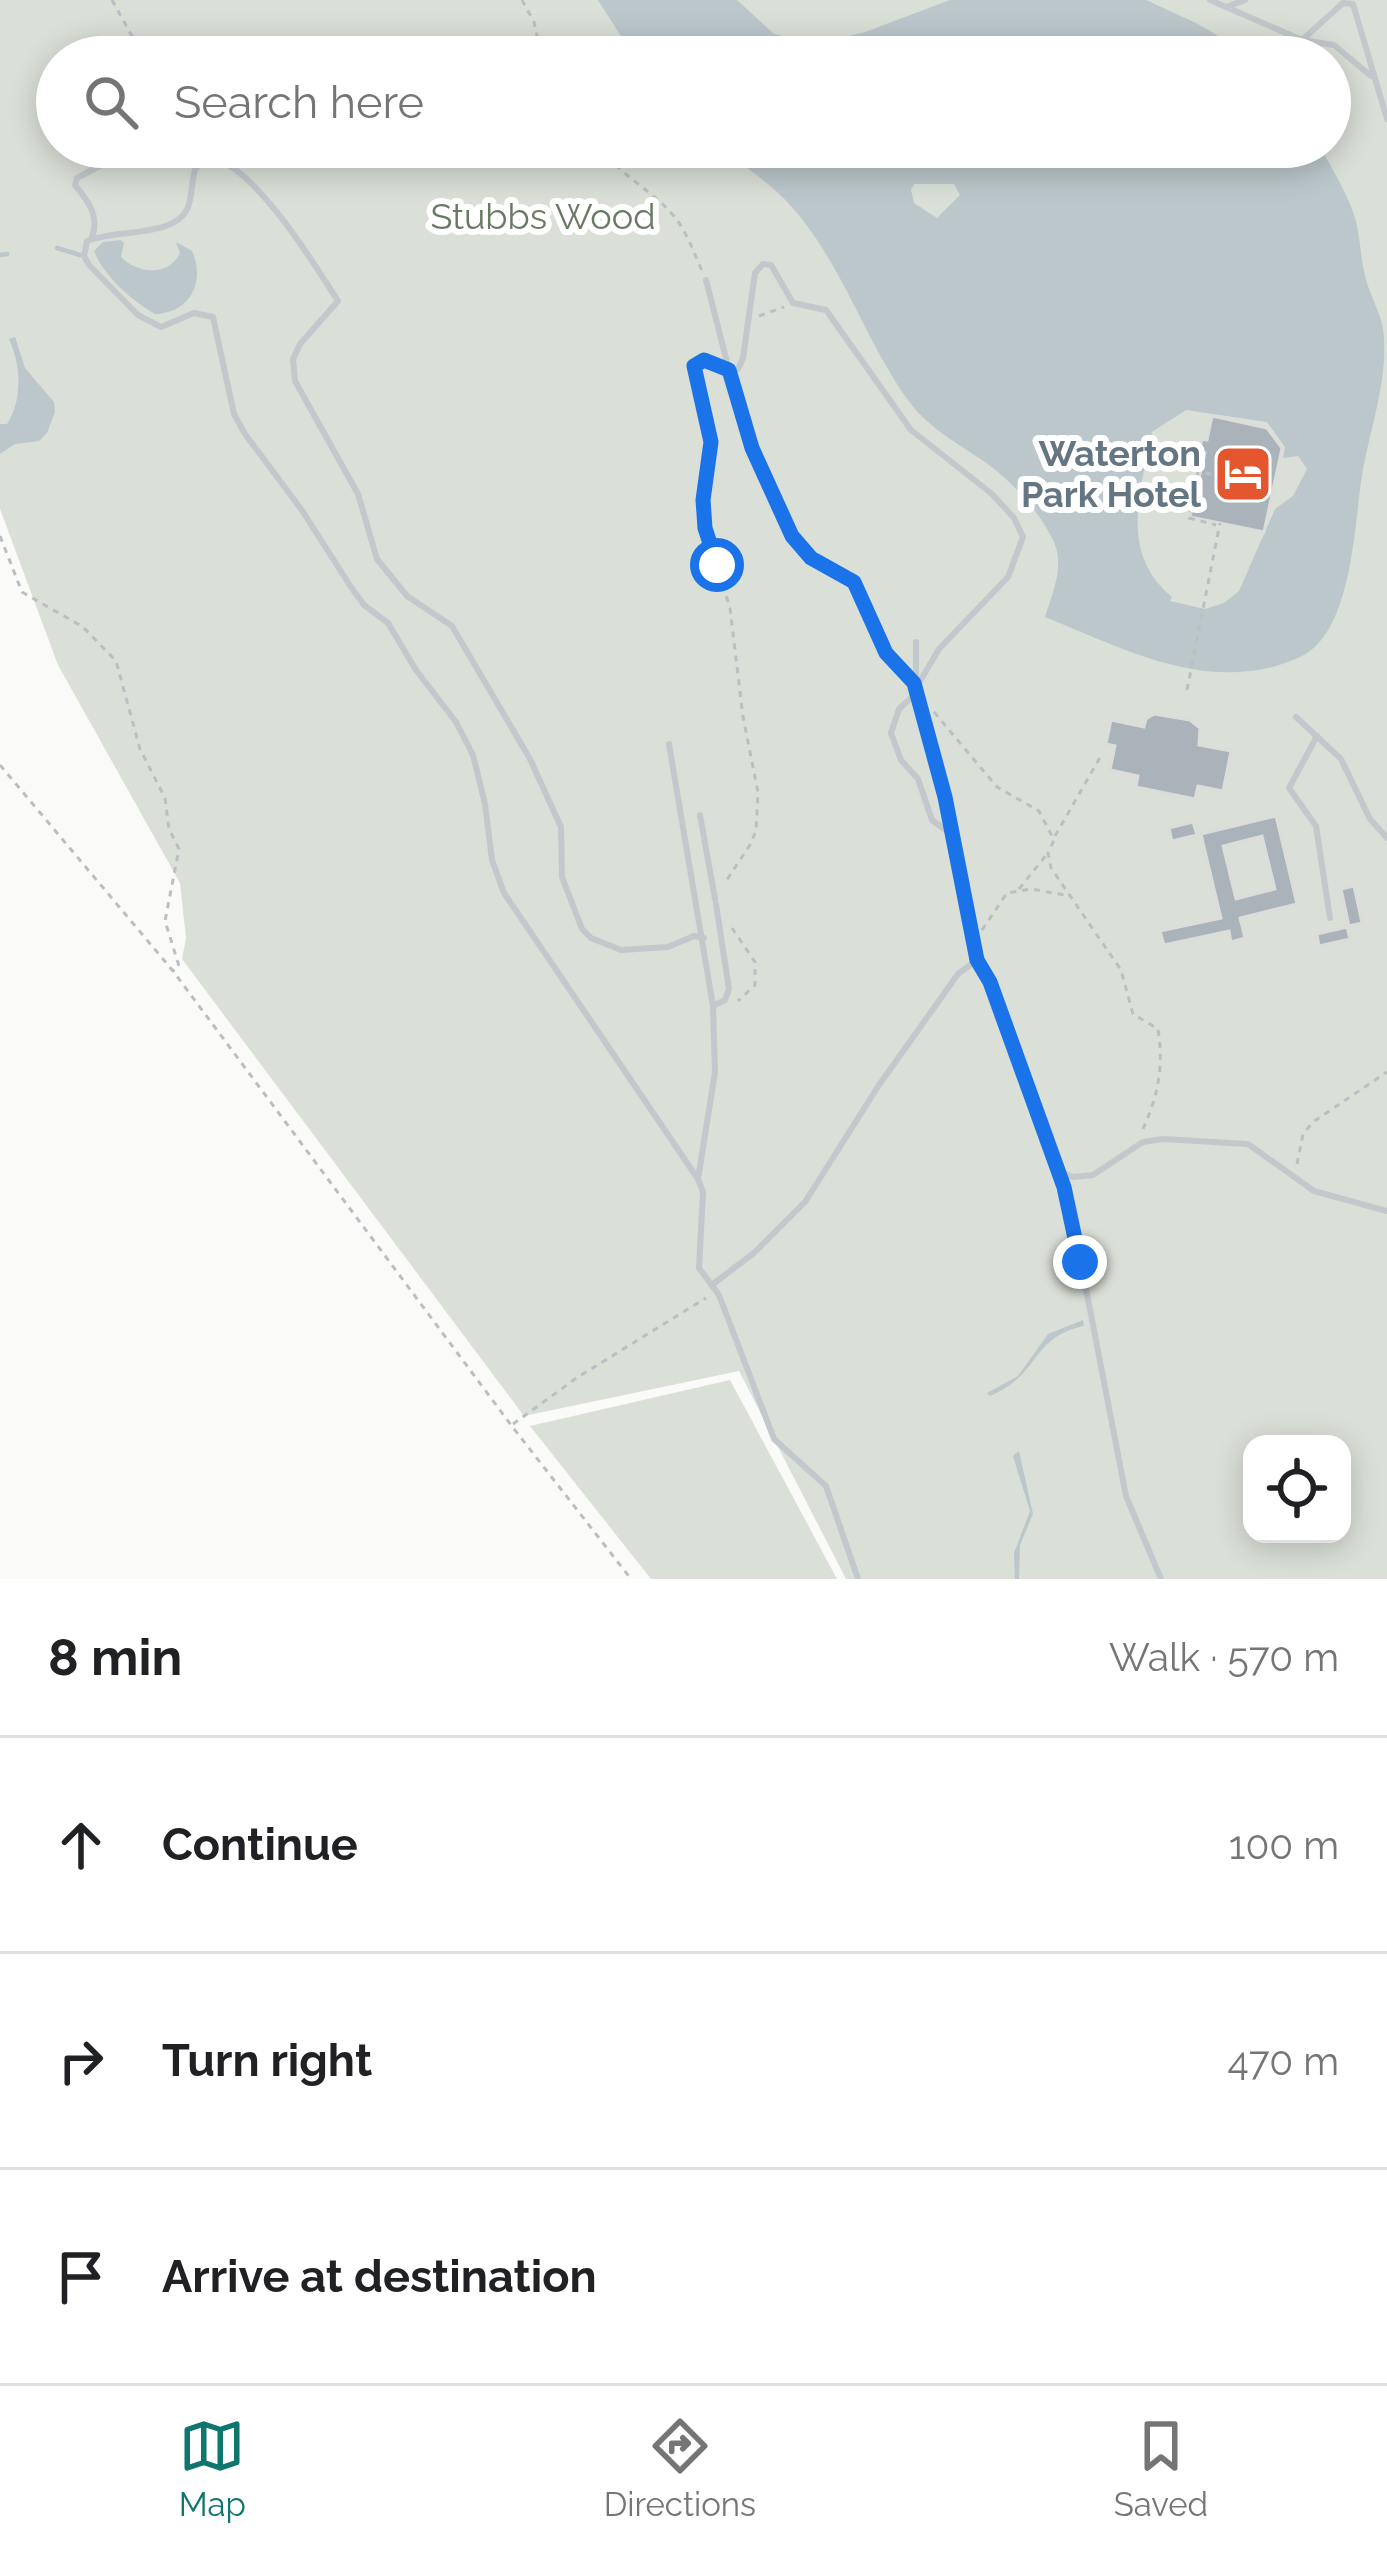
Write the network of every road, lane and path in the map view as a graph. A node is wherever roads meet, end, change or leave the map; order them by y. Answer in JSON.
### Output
{"nodes":[{"id":1,"x":112,"y":0,"type":"edge"},
{"id":2,"x":522,"y":0,"type":"edge"},
{"id":3,"x":1210,"y":0,"type":"edge"},
{"id":4,"x":1245,"y":0,"type":"edge"},
{"id":5,"x":1342,"y":2,"type":"edge"},
{"id":6,"x":1226,"y":7,"type":"junction"},
{"id":7,"x":132,"y":36,"type":"edge"},
{"id":8,"x":537,"y":36,"type":"edge"},
{"id":9,"x":1293,"y":36,"type":"edge"},
{"id":10,"x":1306,"y":36,"type":"edge"},
{"id":11,"x":1351,"y":55,"type":"edge"},
{"id":12,"x":1373,"y":79,"type":"junction"},
{"id":13,"x":1387,"y":119,"type":"edge"},
{"id":14,"x":94,"y":168,"type":"edge"},
{"id":15,"x":196,"y":168,"type":"edge"},
{"id":16,"x":232,"y":168,"type":"edge"},
{"id":17,"x":614,"y":168,"type":"edge"},
{"id":18,"x":64,"y":182,"type":"dead end"},
{"id":19,"x":75,"y":182,"type":"junction"},
{"id":20,"x":90,"y":240,"type":"junction"},
{"id":21,"x":706,"y":280,"type":"joint"},
{"id":22,"x":793,"y":303,"type":"junction"},
{"id":23,"x":751,"y":318,"type":"junction"},
{"id":24,"x":729,"y":370,"type":"junction"},
{"id":25,"x":1210,"y":474,"type":"dead end"},
{"id":26,"x":0,"y":536,"type":"edge"},
{"id":27,"x":916,"y":642,"type":"dead end"},
{"id":28,"x":916,"y":688,"type":"junction"},
{"id":29,"x":1186,"y":689,"type":"dead end"},
{"id":30,"x":1296,"y":717,"type":"dead end"},
{"id":31,"x":1317,"y":736,"type":"junction"},
{"id":32,"x":669,"y":744,"type":"dead end"},
{"id":33,"x":1102,"y":754,"type":"dead end"},
{"id":34,"x":0,"y":765,"type":"edge"},
{"id":35,"x":700,"y":815,"type":"dead end"},
{"id":36,"x":952,"y":836,"type":"junction"},
{"id":37,"x":1387,"y":838,"type":"edge"},
{"id":38,"x":1054,"y":840,"type":"junction"},
{"id":39,"x":1048,"y":853,"type":"junction"},
{"id":40,"x":1019,"y":889,"type":"junction"},
{"id":41,"x":1067,"y":896,"type":"junction"},
{"id":42,"x":716,"y":902,"type":"junction"},
{"id":43,"x":1330,"y":918,"type":"dead end"},
{"id":44,"x":704,"y":938,"type":"junction"},
{"id":45,"x":974,"y":945,"type":"junction"},
{"id":46,"x":977,"y":960,"type":"junction"},
{"id":47,"x":172,"y":971,"type":"junction"},
{"id":48,"x":738,"y":1001,"type":"dead end"},
{"id":49,"x":713,"y":1006,"type":"junction"},
{"id":50,"x":1387,"y":1072,"type":"edge"},
{"id":51,"x":1143,"y":1142,"type":"junction"},
{"id":52,"x":1058,"y":1171,"type":"junction"},
{"id":53,"x":698,"y":1179,"type":"junction"},
{"id":54,"x":1294,"y":1180,"type":"junction"},
{"id":55,"x":1387,"y":1211,"type":"edge"},
{"id":56,"x":713,"y":1286,"type":"junction"},
{"id":57,"x":511,"y":1425,"type":"junction"},
{"id":58,"x":631,"y":1579,"type":"edge"},
{"id":59,"x":858,"y":1579,"type":"edge"},
{"id":60,"x":1161,"y":1579,"type":"edge"}],
"edges":[{"from":1,"to":7,"type":"path"},
{"from":2,"to":8,"type":"path"},
{"from":3,"to":6,"type":"lane"},
{"from":4,"to":6,"type":"lane"},
{"from":5,"to":10,"type":"lane"},
{"from":5,"to":12,"type":"lane"},
{"from":6,"to":9,"type":"lane"},
{"from":11,"to":12,"type":"lane"},
{"from":12,"to":13,"type":"lane"},
{"from":14,"to":19,"type":"lane"},
{"from":15,"to":20,"type":"lane"},
{"from":16,"to":44,"type":"lane"},
{"from":17,"to":21,"type":"path"},
{"from":18,"to":19,"type":"lane"},
{"from":19,"to":20,"type":"lane"},
{"from":20,"to":53,"type":"lane"},
{"from":21,"to":24,"type":"lane"},
{"from":22,"to":23,"type":"path"},
{"from":22,"to":23,"type":"lane"},
{"from":22,"to":28,"type":"lane"},
{"from":23,"to":24,"type":"lane"},
{"from":24,"to":28,"type":"path"},
{"from":24,"to":42,"type":"path"},
{"from":25,"to":29,"type":"path"},
{"from":26,"to":47,"type":"path"},
{"from":27,"to":28,"type":"lane"},
{"from":28,"to":36,"type":"lane"},
{"from":28,"to":36,"type":"lane"},
{"from":28,"to":38,"type":"path"},
{"from":30,"to":31,"type":"lane"},
{"from":31,"to":37,"type":"lane"},
{"from":31,"to":43,"type":"lane"},
{"from":32,"to":44,"type":"lane"},
{"from":33,"to":38,"type":"path"},
{"from":34,"to":47,"type":"path"},
{"from":35,"to":42,"type":"lane"},
{"from":36,"to":45,"type":"lane"},
{"from":38,"to":39,"type":"path"},
{"from":39,"to":40,"type":"path"},
{"from":39,"to":41,"type":"path"},
{"from":40,"to":41,"type":"path"},
{"from":40,"to":45,"type":"path"},
{"from":41,"to":51,"type":"path"},
{"from":42,"to":48,"type":"path"},
{"from":42,"to":49,"type":"lane"},
{"from":44,"to":49,"type":"lane"},
{"from":45,"to":46,"type":"lane"},
{"from":46,"to":52,"type":"lane"},
{"from":46,"to":56,"type":"lane"},
{"from":47,"to":57,"type":"path"},
{"from":49,"to":53,"type":"lane"},
{"from":50,"to":54,"type":"path"},
{"from":51,"to":52,"type":"lane"},
{"from":51,"to":54,"type":"lane"},
{"from":52,"to":60,"type":"lane"},
{"from":53,"to":56,"type":"lane"},
{"from":54,"to":55,"type":"lane"},
{"from":56,"to":57,"type":"path"},
{"from":56,"to":59,"type":"lane"},
{"from":57,"to":58,"type":"path"}]}
